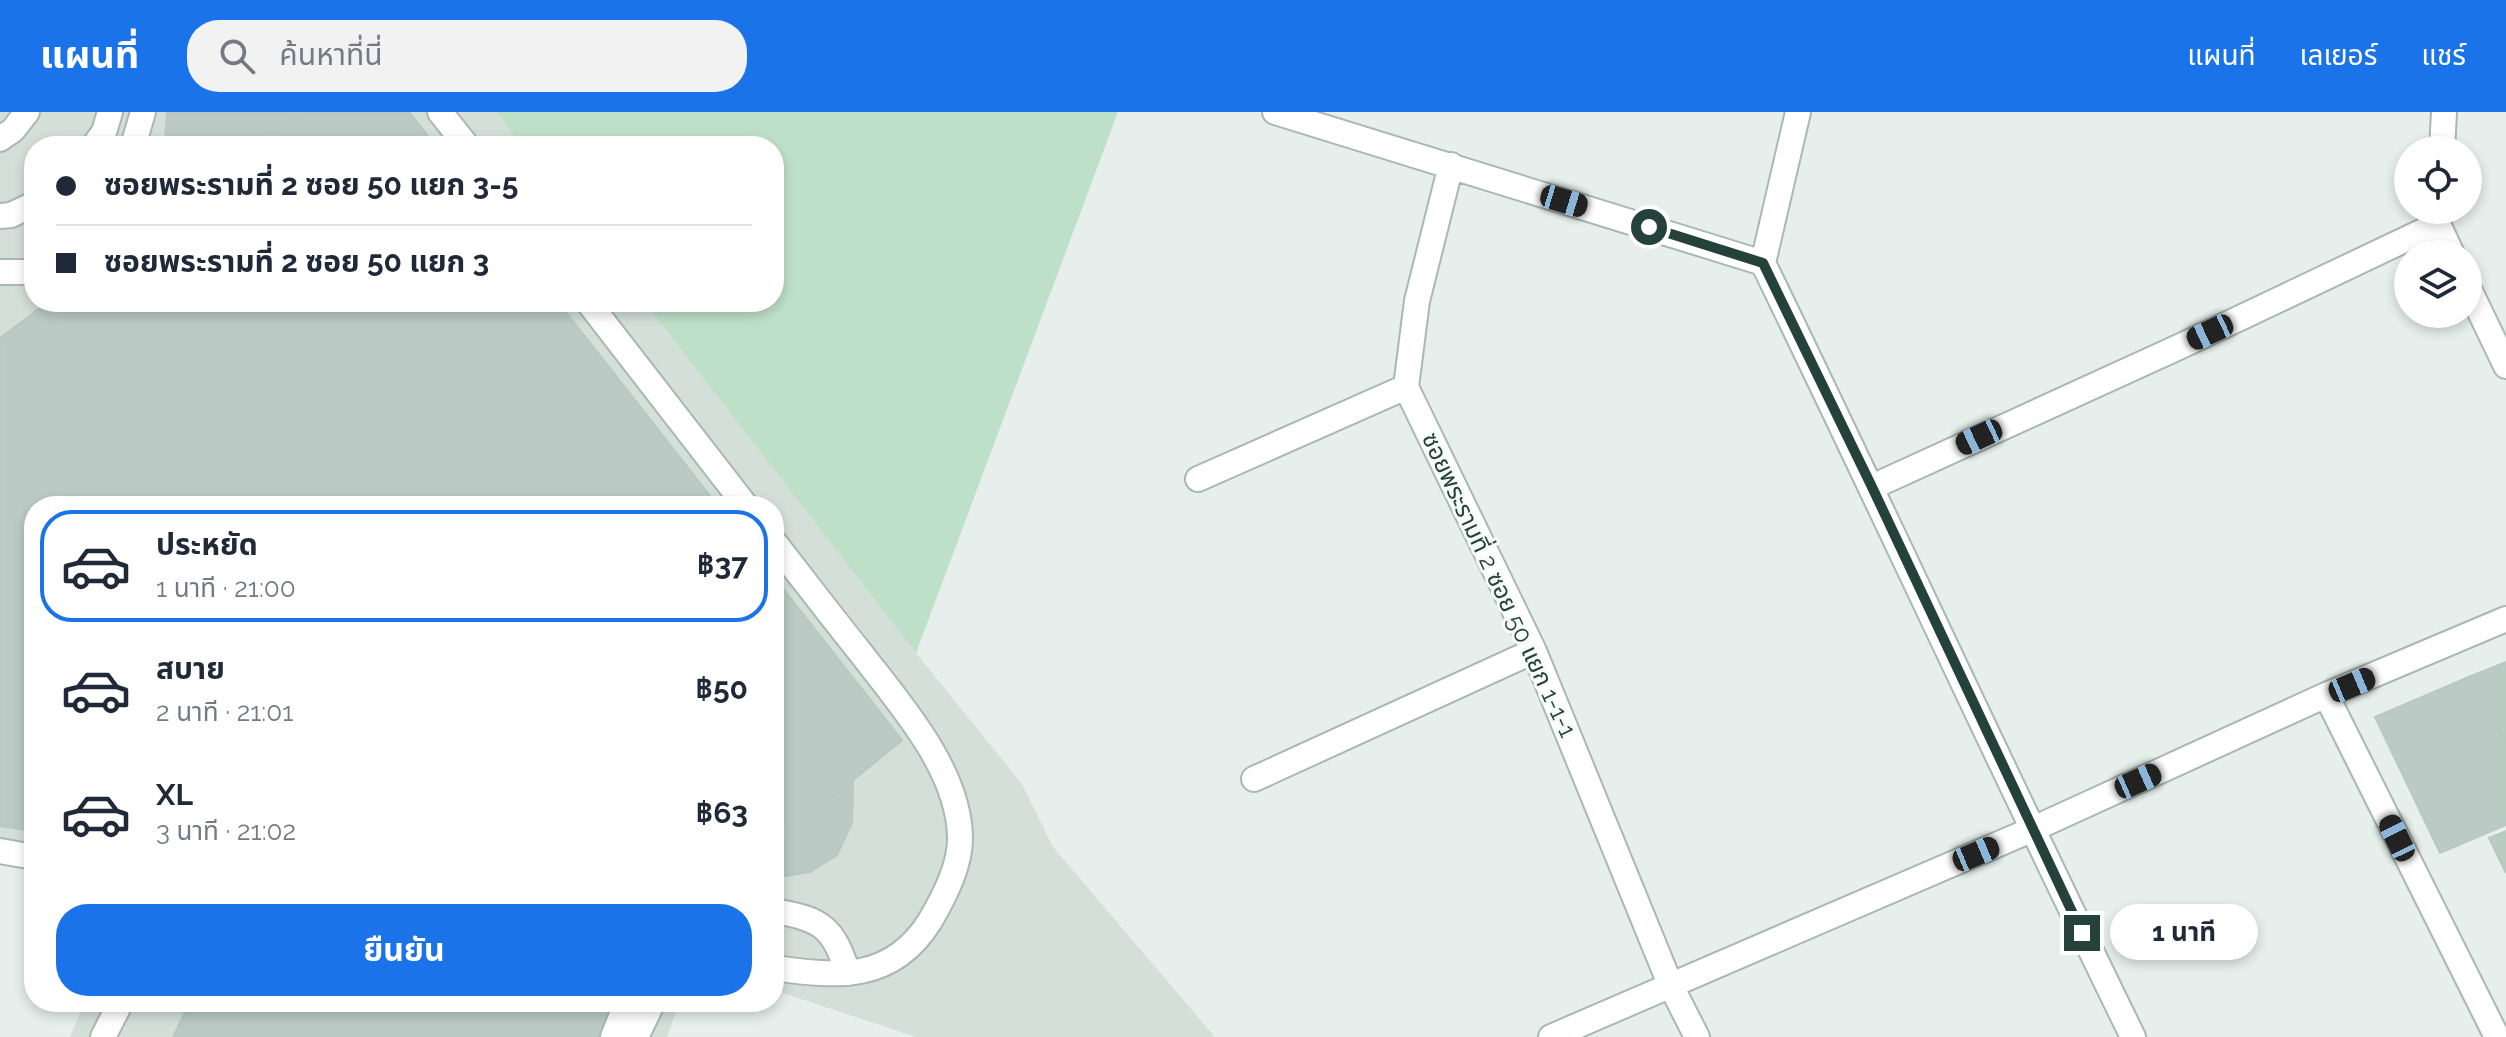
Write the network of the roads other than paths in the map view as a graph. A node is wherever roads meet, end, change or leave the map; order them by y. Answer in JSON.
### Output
{"nodes":[{"id":1,"x":27,"y":112,"type":"edge"},
{"id":2,"x":110,"y":112,"type":"edge"},
{"id":3,"x":143,"y":112,"type":"edge"},
{"id":4,"x":440,"y":112,"type":"edge"},
{"id":5,"x":1275,"y":112,"type":"edge"},
{"id":6,"x":1798,"y":112,"type":"edge"},
{"id":7,"x":2444,"y":112,"type":"edge"},
{"id":8,"x":101,"y":136,"type":"edge"},
{"id":9,"x":136,"y":136,"type":"edge"},
{"id":10,"x":459,"y":136,"type":"edge"},
{"id":11,"x":2443,"y":136,"type":"edge"},
{"id":12,"x":0,"y":139,"type":"edge"},
{"id":13,"x":1451,"y":165,"type":"junction"},
{"id":14,"x":24,"y":209,"type":"edge"},
{"id":15,"x":0,"y":216,"type":"edge"},
{"id":16,"x":2424,"y":224,"type":"edge"},
{"id":17,"x":1763,"y":263,"type":"junction"},
{"id":18,"x":0,"y":272,"type":"edge"},
{"id":19,"x":24,"y":272,"type":"edge"},
{"id":20,"x":596,"y":312,"type":"edge"},
{"id":21,"x":2482,"y":316,"type":"edge"},
{"id":22,"x":2506,"y":366,"type":"edge"},
{"id":23,"x":1406,"y":387,"type":"junction"},
{"id":24,"x":1198,"y":479,"type":"dead end"},
{"id":25,"x":1872,"y":487,"type":"junction"},
{"id":26,"x":738,"y":496,"type":"edge"},
{"id":27,"x":784,"y":555,"type":"edge"},
{"id":28,"x":2506,"y":619,"type":"edge"},
{"id":29,"x":1534,"y":651,"type":"junction"},
{"id":30,"x":2326,"y":695,"type":"junction"},
{"id":31,"x":1254,"y":779,"type":"dead end"},
{"id":32,"x":2031,"y":830,"type":"junction"},
{"id":33,"x":0,"y":851,"type":"edge"},
{"id":34,"x":24,"y":855,"type":"edge"},
{"id":35,"x":784,"y":913,"type":"edge"},
{"id":36,"x":784,"y":969,"type":"edge"},
{"id":37,"x":848,"y":973,"type":"junction"},
{"id":38,"x":1670,"y":984,"type":"junction"},
{"id":39,"x":116,"y":1012,"type":"edge"},
{"id":40,"x":623,"y":1012,"type":"edge"},
{"id":41,"x":648,"y":1012,"type":"edge"},
{"id":42,"x":103,"y":1037,"type":"edge"},
{"id":43,"x":613,"y":1037,"type":"edge"},
{"id":44,"x":636,"y":1037,"type":"edge"},
{"id":45,"x":1551,"y":1037,"type":"edge"},
{"id":46,"x":1697,"y":1037,"type":"edge"},
{"id":47,"x":2133,"y":1037,"type":"edge"},
{"id":48,"x":2497,"y":1037,"type":"edge"}],
"edges":[{"from":1,"to":12,"type":"street"},
{"from":2,"to":8,"type":"street"},
{"from":3,"to":9,"type":"street"},
{"from":4,"to":10,"type":"street"},
{"from":5,"to":13,"type":"street"},
{"from":6,"to":17,"type":"street"},
{"from":7,"to":11,"type":"street"},
{"from":13,"to":17,"type":"street"},
{"from":13,"to":23,"type":"street"},
{"from":14,"to":15,"type":"street"},
{"from":16,"to":25,"type":"street"},
{"from":17,"to":25,"type":"street"},
{"from":18,"to":19,"type":"street"},
{"from":20,"to":26,"type":"street"},
{"from":21,"to":22,"type":"street"},
{"from":23,"to":24,"type":"street"},
{"from":23,"to":29,"type":"street","name":"ซอยพระรามที่ 2 ซอย 50 แยก 1-1-1"},
{"from":25,"to":32,"type":"street"},
{"from":27,"to":37,"type":"street"},
{"from":28,"to":30,"type":"street"},
{"from":29,"to":31,"type":"street"},
{"from":29,"to":38,"type":"street","name":"ซอยพระรามที่ 2 ซอย 50 แยก 1-1-1"},
{"from":30,"to":32,"type":"street"},
{"from":30,"to":48,"type":"street"},
{"from":32,"to":38,"type":"street"},
{"from":32,"to":47,"type":"street"},
{"from":33,"to":34,"type":"street"},
{"from":35,"to":37,"type":"street"},
{"from":36,"to":37,"type":"street"},
{"from":38,"to":45,"type":"street"},
{"from":38,"to":46,"type":"street","name":"ซอยพระรามที่ 2 ซอย 50 แยก 1-1-1"},
{"from":39,"to":42,"type":"street"},
{"from":40,"to":43,"type":"street"},
{"from":41,"to":44,"type":"street"}]}
